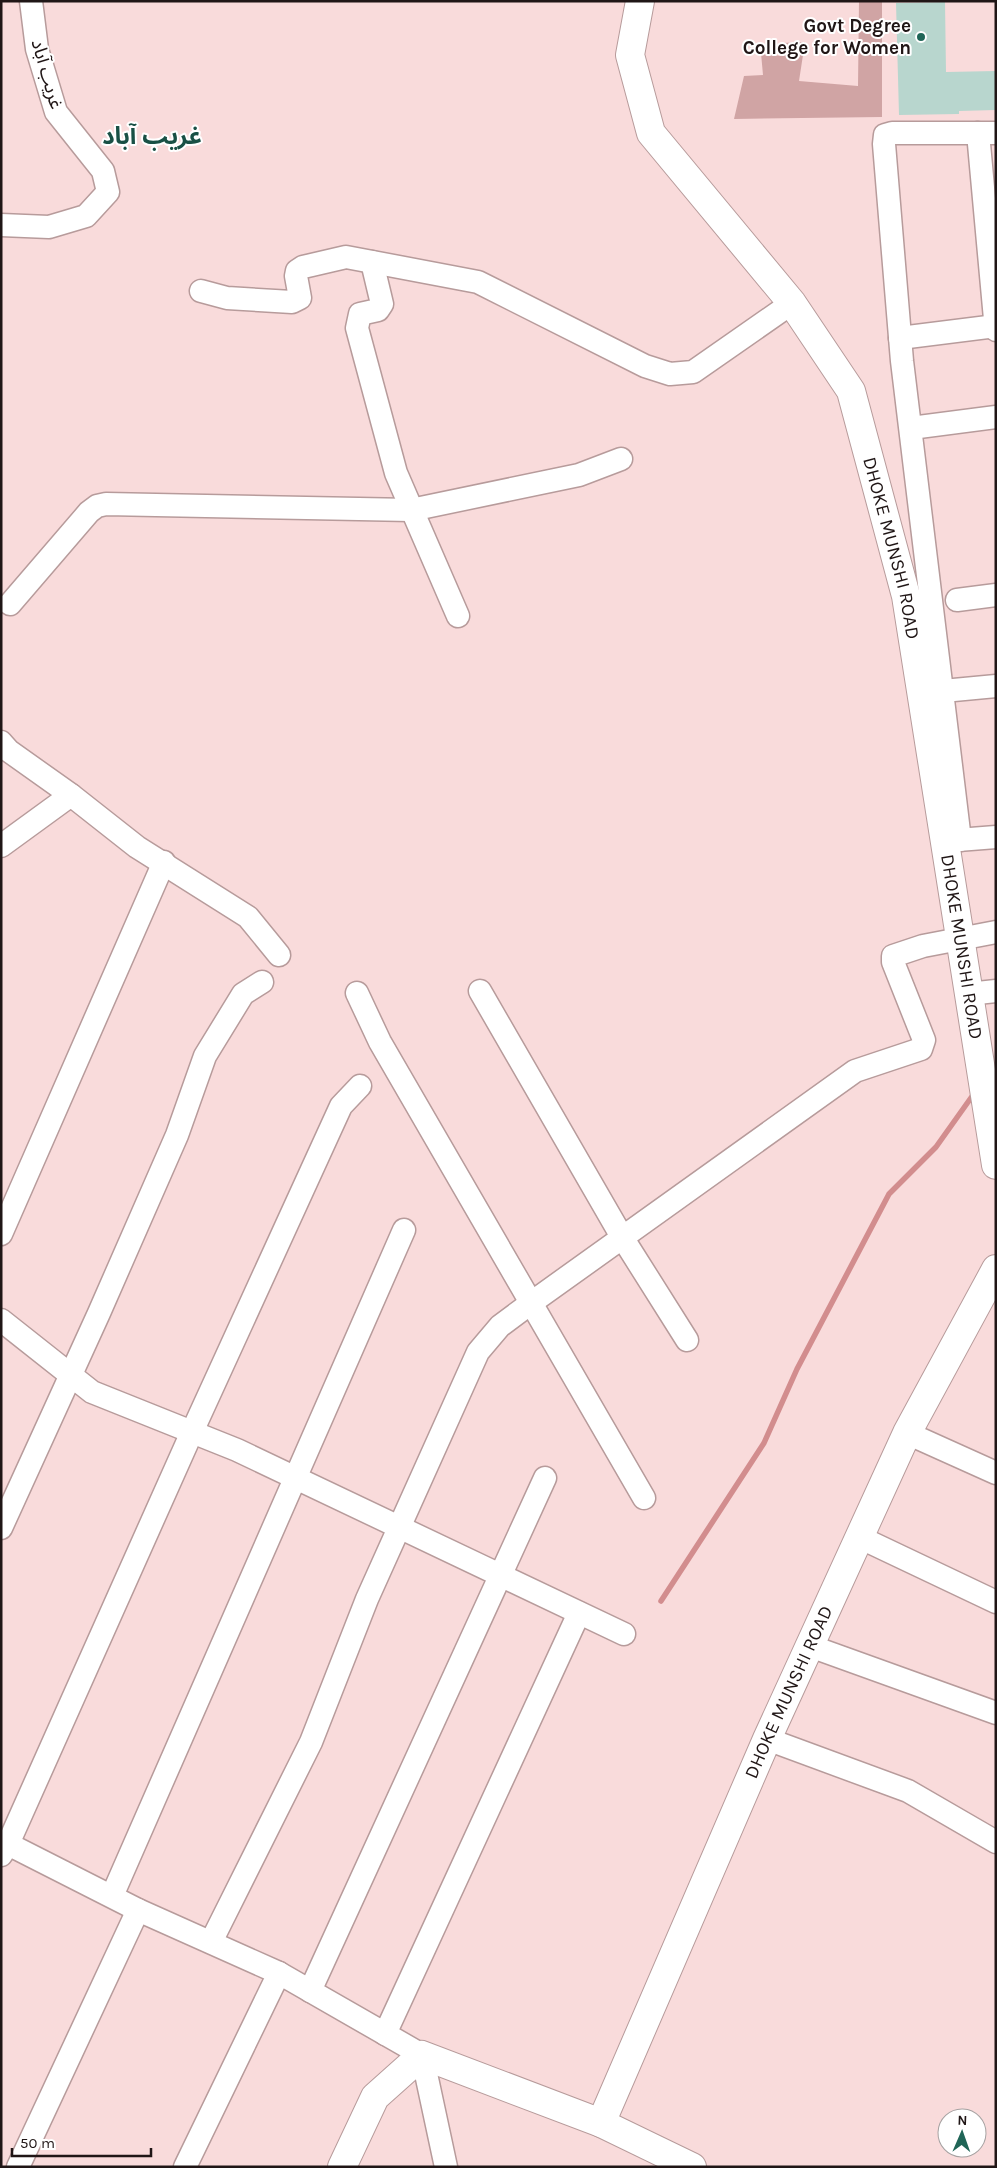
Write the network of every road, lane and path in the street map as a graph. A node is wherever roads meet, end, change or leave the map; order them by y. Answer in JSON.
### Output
{"nodes":[{"id":1,"x":31,"y":1,"type":"edge"},
{"id":2,"x":640,"y":1,"type":"edge"},
{"id":3,"x":987,"y":133,"type":"edge"},
{"id":4,"x":1,"y":225,"type":"edge"},
{"id":5,"x":372,"y":262,"type":"junction"},
{"id":6,"x":201,"y":291,"type":"dead end"},
{"id":7,"x":792,"y":303,"type":"junction"},
{"id":8,"x":996,"y":327,"type":"edge"},
{"id":9,"x":900,"y":338,"type":"junction"},
{"id":10,"x":996,"y":417,"type":"edge"},
{"id":11,"x":911,"y":428,"type":"junction"},
{"id":12,"x":621,"y":459,"type":"dead end"},
{"id":13,"x":411,"y":510,"type":"junction"},
{"id":14,"x":996,"y":595,"type":"edge"},
{"id":15,"x":958,"y":600,"type":"dead end"},
{"id":16,"x":10,"y":604,"type":"dead end"},
{"id":17,"x":458,"y":616,"type":"dead end"},
{"id":18,"x":996,"y":686,"type":"edge"},
{"id":19,"x":943,"y":692,"type":"junction"},
{"id":20,"x":1,"y":742,"type":"edge"},
{"id":21,"x":72,"y":795,"type":"junction"},
{"id":22,"x":996,"y":837,"type":"edge"},
{"id":23,"x":952,"y":841,"type":"junction"},
{"id":24,"x":1,"y":846,"type":"edge"},
{"id":25,"x":164,"y":862,"type":"junction"},
{"id":26,"x":996,"y":932,"type":"edge"},
{"id":27,"x":959,"y":938,"type":"junction"},
{"id":28,"x":279,"y":955,"type":"dead end"},
{"id":29,"x":262,"y":982,"type":"dead end"},
{"id":30,"x":480,"y":991,"type":"dead end"},
{"id":31,"x":996,"y":991,"type":"edge"},
{"id":32,"x":357,"y":993,"type":"dead end"},
{"id":33,"x":968,"y":994,"type":"junction"},
{"id":34,"x":360,"y":1086,"type":"dead end"},
{"id":35,"x":996,"y":1165,"type":"edge"},
{"id":36,"x":404,"y":1230,"type":"dead end"},
{"id":37,"x":1,"y":1234,"type":"edge"},
{"id":38,"x":622,"y":1238,"type":"junction"},
{"id":39,"x":996,"y":1269,"type":"edge"},
{"id":40,"x":531,"y":1302,"type":"junction"},
{"id":41,"x":1,"y":1320,"type":"edge"},
{"id":42,"x":687,"y":1340,"type":"dead end"},
{"id":43,"x":71,"y":1375,"type":"junction"},
{"id":44,"x":192,"y":1432,"type":"junction"},
{"id":45,"x":907,"y":1433,"type":"junction"},
{"id":46,"x":996,"y":1473,"type":"edge"},
{"id":47,"x":295,"y":1478,"type":"junction"},
{"id":48,"x":545,"y":1478,"type":"dead end"},
{"id":49,"x":644,"y":1498,"type":"dead end"},
{"id":50,"x":399,"y":1527,"type":"junction"},
{"id":51,"x":1,"y":1528,"type":"edge"},
{"id":52,"x":859,"y":1537,"type":"junction"},
{"id":53,"x":500,"y":1575,"type":"junction"},
{"id":54,"x":996,"y":1602,"type":"edge"},
{"id":55,"x":579,"y":1613,"type":"junction"},
{"id":56,"x":624,"y":1634,"type":"dead end"},
{"id":57,"x":810,"y":1646,"type":"junction"},
{"id":58,"x":996,"y":1713,"type":"edge"},
{"id":59,"x":767,"y":1739,"type":"junction"},
{"id":60,"x":996,"y":1842,"type":"edge"},
{"id":61,"x":5,"y":1850,"type":"edge"},
{"id":62,"x":112,"y":1896,"type":"junction"},
{"id":63,"x":138,"y":1910,"type":"junction"},
{"id":64,"x":211,"y":1942,"type":"junction"},
{"id":65,"x":279,"y":1973,"type":"junction"},
{"id":66,"x":310,"y":1991,"type":"junction"},
{"id":67,"x":385,"y":2034,"type":"junction"},
{"id":68,"x":422,"y":2055,"type":"junction"},
{"id":69,"x":601,"y":2124,"type":"junction"},
{"id":70,"x":18,"y":2167,"type":"edge"},
{"id":71,"x":185,"y":2167,"type":"edge"},
{"id":72,"x":342,"y":2167,"type":"edge"},
{"id":73,"x":446,"y":2167,"type":"edge"},
{"id":74,"x":692,"y":2167,"type":"edge"}],
"edges":[{"from":1,"to":4,"type":"street","name":"غریب آباد"},
{"from":2,"to":7,"type":"street","name":"DHOKE MUNSHI ROAD"},
{"from":3,"to":8,"type":"street"},
{"from":3,"to":9,"type":"street"},
{"from":5,"to":6,"type":"street"},
{"from":5,"to":7,"type":"street"},
{"from":5,"to":13,"type":"street"},
{"from":7,"to":23,"type":"street","name":"DHOKE MUNSHI ROAD"},
{"from":8,"to":9,"type":"street"},
{"from":9,"to":11,"type":"street"},
{"from":10,"to":11,"type":"street"},
{"from":11,"to":19,"type":"street"},
{"from":12,"to":13,"type":"street"},
{"from":13,"to":16,"type":"street"},
{"from":13,"to":17,"type":"street"},
{"from":14,"to":15,"type":"street"},
{"from":18,"to":19,"type":"street"},
{"from":19,"to":23,"type":"street"},
{"from":20,"to":21,"type":"street"},
{"from":21,"to":24,"type":"street"},
{"from":21,"to":25,"type":"street"},
{"from":22,"to":23,"type":"street"},
{"from":23,"to":27,"type":"street","name":"DHOKE MUNSHI ROAD"},
{"from":25,"to":28,"type":"street"},
{"from":25,"to":37,"type":"street"},
{"from":26,"to":27,"type":"street"},
{"from":27,"to":33,"type":"street","name":"DHOKE MUNSHI ROAD"},
{"from":27,"to":38,"type":"street"},
{"from":29,"to":43,"type":"street"},
{"from":30,"to":38,"type":"street"},
{"from":31,"to":33,"type":"street"},
{"from":32,"to":40,"type":"street"},
{"from":33,"to":35,"type":"street","name":"DHOKE MUNSHI ROAD"},
{"from":34,"to":44,"type":"street"},
{"from":36,"to":47,"type":"street"},
{"from":38,"to":40,"type":"street"},
{"from":38,"to":42,"type":"street"},
{"from":39,"to":45,"type":"street","name":"DHOKE MUNSHI ROAD"},
{"from":40,"to":49,"type":"street"},
{"from":40,"to":50,"type":"street"},
{"from":41,"to":43,"type":"street"},
{"from":43,"to":44,"type":"street"},
{"from":43,"to":51,"type":"street"},
{"from":44,"to":47,"type":"street"},
{"from":44,"to":61,"type":"street"},
{"from":45,"to":46,"type":"street"},
{"from":45,"to":52,"type":"street","name":"DHOKE MUNSHI ROAD"},
{"from":47,"to":50,"type":"street"},
{"from":47,"to":62,"type":"street"},
{"from":48,"to":53,"type":"street"},
{"from":50,"to":53,"type":"street"},
{"from":50,"to":64,"type":"street"},
{"from":52,"to":54,"type":"street"},
{"from":52,"to":57,"type":"street","name":"DHOKE MUNSHI ROAD"},
{"from":53,"to":55,"type":"street"},
{"from":53,"to":66,"type":"street"},
{"from":55,"to":56,"type":"street"},
{"from":55,"to":67,"type":"street"},
{"from":57,"to":58,"type":"street"},
{"from":57,"to":59,"type":"street","name":"DHOKE MUNSHI ROAD"},
{"from":59,"to":60,"type":"street"},
{"from":59,"to":69,"type":"street","name":"DHOKE MUNSHI ROAD"},
{"from":61,"to":62,"type":"street"},
{"from":62,"to":63,"type":"street"},
{"from":63,"to":64,"type":"street"},
{"from":63,"to":70,"type":"street"},
{"from":64,"to":65,"type":"street"},
{"from":65,"to":66,"type":"street"},
{"from":65,"to":71,"type":"street"},
{"from":66,"to":67,"type":"street"},
{"from":67,"to":68,"type":"street"},
{"from":68,"to":69,"type":"street"},
{"from":68,"to":72,"type":"street"},
{"from":68,"to":73,"type":"street"},
{"from":69,"to":74,"type":"street"}]}
